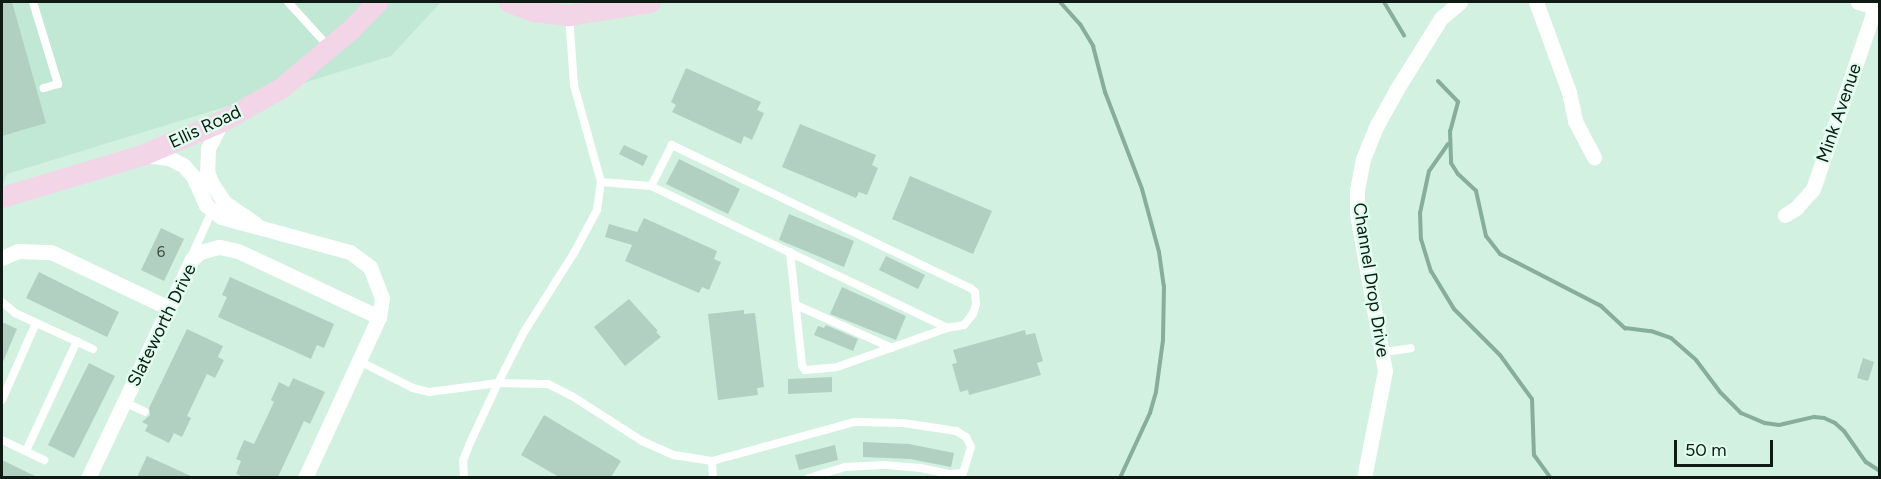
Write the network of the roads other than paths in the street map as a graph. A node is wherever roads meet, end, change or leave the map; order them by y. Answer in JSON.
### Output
{"nodes":[{"id":1,"x":33,"y":2,"type":"edge"},
{"id":2,"x":288,"y":2,"type":"edge"},
{"id":3,"x":377,"y":2,"type":"edge"},
{"id":4,"x":510,"y":2,"type":"edge"},
{"id":5,"x":650,"y":2,"type":"edge"},
{"id":6,"x":1460,"y":2,"type":"edge"},
{"id":7,"x":1536,"y":2,"type":"edge"},
{"id":8,"x":1858,"y":2,"type":"edge"},
{"id":9,"x":1876,"y":4,"type":"edge"},
{"id":10,"x":569,"y":15,"type":"junction"},
{"id":11,"x":329,"y":47,"type":"junction"},
{"id":12,"x":44,"y":88,"type":"dead end"},
{"id":13,"x":222,"y":121,"type":"junction"},
{"id":14,"x":142,"y":155,"type":"junction"},
{"id":15,"x":1594,"y":157,"type":"dead end"},
{"id":16,"x":601,"y":182,"type":"junction"},
{"id":17,"x":651,"y":186,"type":"junction"},
{"id":18,"x":2,"y":197,"type":"edge"},
{"id":19,"x":212,"y":211,"type":"junction"},
{"id":20,"x":1785,"y":215,"type":"dead end"},
{"id":21,"x":263,"y":227,"type":"junction"},
{"id":22,"x":790,"y":252,"type":"junction"},
{"id":23,"x":2,"y":258,"type":"edge"},
{"id":24,"x":192,"y":259,"type":"junction"},
{"id":25,"x":2,"y":303,"type":"edge"},
{"id":26,"x":796,"y":304,"type":"junction"},
{"id":27,"x":169,"y":308,"type":"junction"},
{"id":28,"x":379,"y":317,"type":"junction"},
{"id":29,"x":36,"y":323,"type":"junction"},
{"id":30,"x":947,"y":328,"type":"junction"},
{"id":31,"x":77,"y":341,"type":"junction"},
{"id":32,"x":892,"y":348,"type":"junction"},
{"id":33,"x":1411,"y":348,"type":"dead end"},
{"id":34,"x":93,"y":349,"type":"dead end"},
{"id":35,"x":1384,"y":352,"type":"junction"},
{"id":36,"x":359,"y":361,"type":"junction"},
{"id":37,"x":498,"y":383,"type":"junction"},
{"id":38,"x":2,"y":400,"type":"edge"},
{"id":39,"x":124,"y":402,"type":"junction"},
{"id":40,"x":145,"y":412,"type":"dead end"},
{"id":41,"x":2,"y":440,"type":"edge"},
{"id":42,"x":26,"y":451,"type":"junction"},
{"id":43,"x":44,"y":460,"type":"dead end"},
{"id":44,"x":712,"y":461,"type":"junction"},
{"id":45,"x":88,"y":477,"type":"edge"},
{"id":46,"x":305,"y":477,"type":"edge"},
{"id":47,"x":464,"y":477,"type":"edge"},
{"id":48,"x":713,"y":477,"type":"edge"},
{"id":49,"x":809,"y":477,"type":"edge"},
{"id":50,"x":1364,"y":477,"type":"edge"}],
"edges":[{"from":1,"to":12,"type":"lane"},
{"from":2,"to":11,"type":"lane"},
{"from":3,"to":11,"type":"main road","name":"Ellis Road"},
{"from":4,"to":10,"type":"main road"},
{"from":5,"to":10,"type":"main road"},
{"from":6,"to":35,"type":"street","name":"Channel Drop Drive"},
{"from":7,"to":15,"type":"street"},
{"from":8,"to":9,"type":"street"},
{"from":9,"to":20,"type":"street","name":"Mink Avenue"},
{"from":10,"to":16,"type":"lane"},
{"from":11,"to":13,"type":"main road","name":"Ellis Road"},
{"from":13,"to":14,"type":"main road","name":"Ellis Road"},
{"from":13,"to":21,"type":"street"},
{"from":14,"to":18,"type":"main road","name":"Ellis Road"},
{"from":14,"to":19,"type":"street"},
{"from":16,"to":17,"type":"lane"},
{"from":16,"to":37,"type":"lane"},
{"from":17,"to":22,"type":"lane"},
{"from":17,"to":30,"type":"lane"},
{"from":19,"to":21,"type":"street"},
{"from":19,"to":24,"type":"lane"},
{"from":21,"to":28,"type":"street"},
{"from":22,"to":26,"type":"lane"},
{"from":22,"to":30,"type":"lane"},
{"from":23,"to":27,"type":"street"},
{"from":24,"to":27,"type":"street","name":"Slateworth Drive"},
{"from":24,"to":28,"type":"street","name":"Slateworth Drive"},
{"from":25,"to":29,"type":"lane"},
{"from":26,"to":32,"type":"lane"},
{"from":26,"to":32,"type":"lane"},
{"from":27,"to":39,"type":"street","name":"Slateworth Drive"},
{"from":28,"to":36,"type":"street"},
{"from":29,"to":31,"type":"lane"},
{"from":29,"to":38,"type":"lane"},
{"from":30,"to":32,"type":"lane"},
{"from":31,"to":34,"type":"lane"},
{"from":31,"to":42,"type":"lane"},
{"from":33,"to":35,"type":"lane"},
{"from":35,"to":50,"type":"street","name":"Channel Drop Drive"},
{"from":36,"to":37,"type":"lane"},
{"from":36,"to":46,"type":"street"},
{"from":37,"to":44,"type":"lane"},
{"from":37,"to":47,"type":"lane"},
{"from":39,"to":40,"type":"lane"},
{"from":39,"to":45,"type":"street","name":"Slateworth Drive"},
{"from":41,"to":42,"type":"lane"},
{"from":42,"to":43,"type":"lane"},
{"from":44,"to":48,"type":"lane"},
{"from":44,"to":49,"type":"lane"}]}
